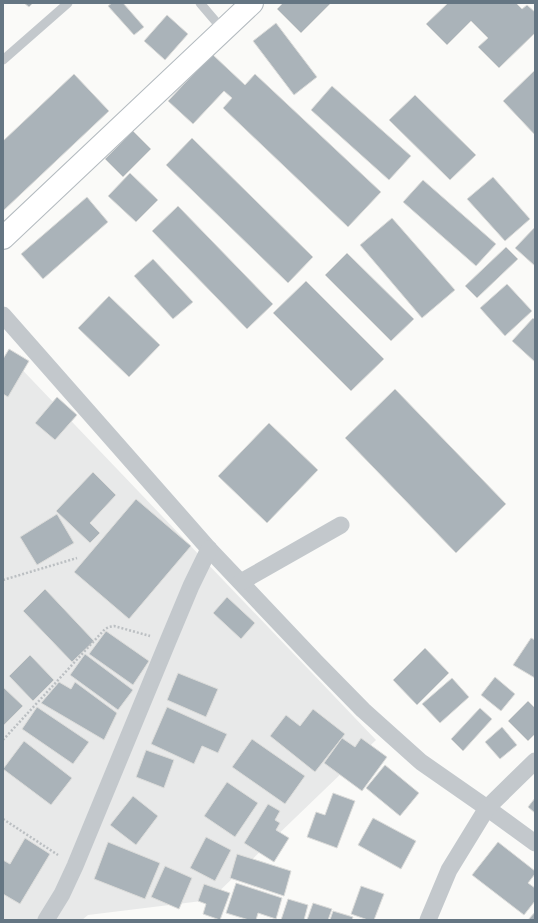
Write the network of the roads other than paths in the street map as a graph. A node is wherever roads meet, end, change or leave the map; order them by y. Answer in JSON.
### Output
{"nodes":[{"id":1,"x":68,"y":3,"type":"edge"},
{"id":2,"x":200,"y":3,"type":"edge"},
{"id":3,"x":252,"y":3,"type":"edge"},
{"id":4,"x":223,"y":30,"type":"junction"},
{"id":5,"x":3,"y":60,"type":"edge"},
{"id":6,"x":3,"y":238,"type":"edge"},
{"id":7,"x":3,"y":315,"type":"edge"},
{"id":8,"x":341,"y":525,"type":"dead end"},
{"id":9,"x":209,"y":549,"type":"junction"},
{"id":10,"x":241,"y":582,"type":"junction"},
{"id":11,"x":535,"y":761,"type":"edge"},
{"id":12,"x":487,"y":808,"type":"junction"},
{"id":13,"x":535,"y":843,"type":"edge"},
{"id":14,"x":46,"y":920,"type":"edge"},
{"id":15,"x":428,"y":920,"type":"edge"}],
"edges":[{"from":1,"to":5,"type":"lane"},
{"from":2,"to":4,"type":"lane"},
{"from":3,"to":4,"type":"street"},
{"from":4,"to":6,"type":"street"},
{"from":7,"to":9,"type":"street"},
{"from":8,"to":10,"type":"street"},
{"from":9,"to":10,"type":"street"},
{"from":9,"to":14,"type":"street"},
{"from":10,"to":12,"type":"street"},
{"from":11,"to":12,"type":"street"},
{"from":12,"to":13,"type":"street"},
{"from":12,"to":15,"type":"street"}]}
